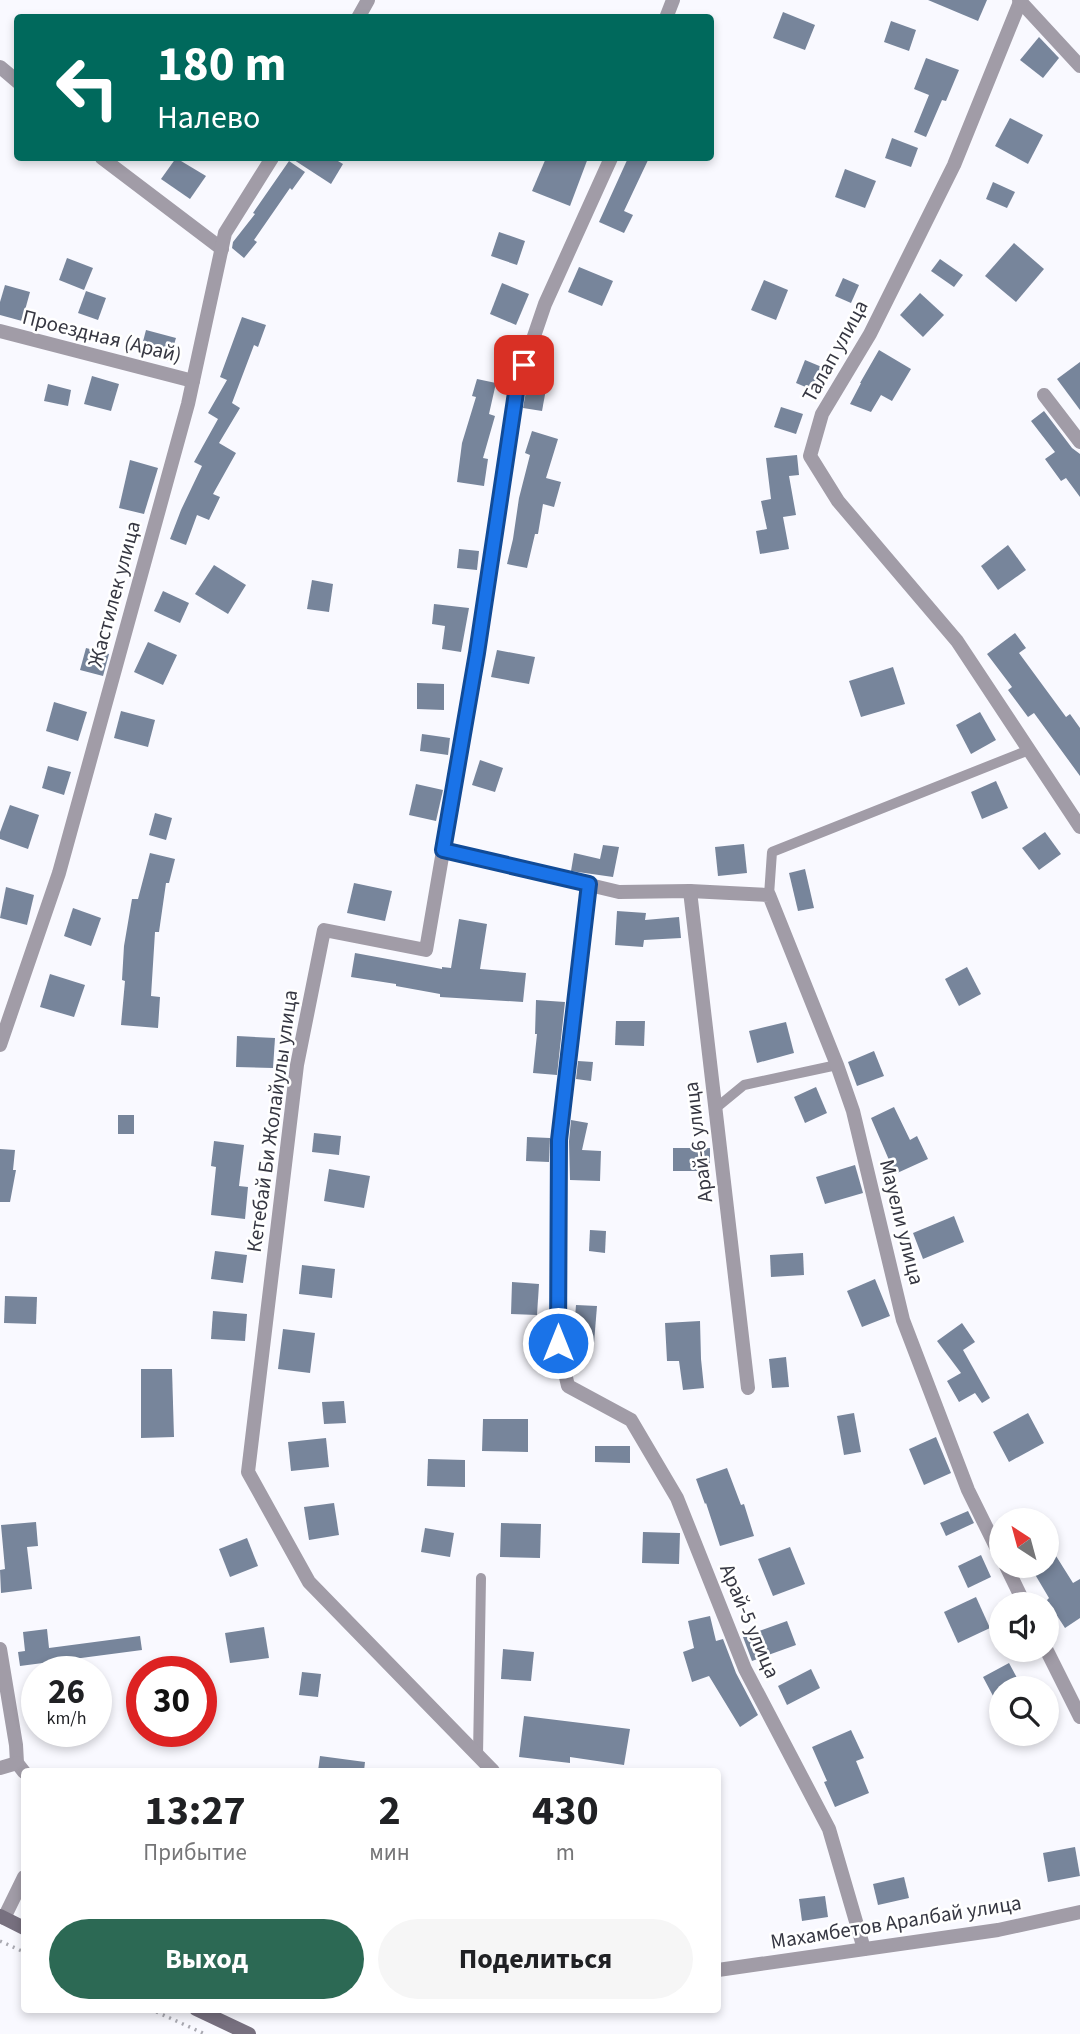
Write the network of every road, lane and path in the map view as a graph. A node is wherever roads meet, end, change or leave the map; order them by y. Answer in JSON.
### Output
{"nodes":[{"id":1,"x":1019,"y":1,"type":"edge"},
{"id":2,"x":1080,"y":66,"type":"edge"},
{"id":3,"x":0,"y":67,"type":"edge"},
{"id":4,"x":14,"y":79,"type":"edge"},
{"id":5,"x":106,"y":161,"type":"edge"},
{"id":6,"x":270,"y":161,"type":"edge"},
{"id":7,"x":610,"y":161,"type":"edge"},
{"id":8,"x":222,"y":249,"type":"junction"},
{"id":9,"x":0,"y":331,"type":"edge"},
{"id":10,"x":193,"y":381,"type":"junction"},
{"id":11,"x":1044,"y":395,"type":"dead end"},
{"id":12,"x":1080,"y":442,"type":"edge"},
{"id":13,"x":1029,"y":750,"type":"junction"},
{"id":14,"x":1080,"y":827,"type":"edge"},
{"id":15,"x":443,"y":850,"type":"junction"},
{"id":16,"x":589,"y":884,"type":"junction"},
{"id":17,"x":690,"y":891,"type":"junction"},
{"id":18,"x":769,"y":895,"type":"junction"},
{"id":19,"x":0,"y":1045,"type":"edge"},
{"id":20,"x":837,"y":1065,"type":"junction"},
{"id":21,"x":716,"y":1108,"type":"junction"},
{"id":22,"x":748,"y":1388,"type":"dead end"},
{"id":23,"x":989,"y":1533,"type":"edge"},
{"id":24,"x":481,"y":1578,"type":"dead end"},
{"id":25,"x":0,"y":1649,"type":"edge"},
{"id":26,"x":1052,"y":1662,"type":"edge"},
{"id":27,"x":1080,"y":1717,"type":"edge"},
{"id":28,"x":478,"y":1755,"type":"junction"},
{"id":29,"x":21,"y":1767,"type":"edge"},
{"id":30,"x":0,"y":1768,"type":"edge"},
{"id":31,"x":490,"y":1768,"type":"edge"},
{"id":32,"x":21,"y":1882,"type":"edge"},
{"id":33,"x":1080,"y":1912,"type":"edge"},
{"id":34,"x":2,"y":1917,"type":"edge"},
{"id":35,"x":21,"y":1926,"type":"edge"},
{"id":36,"x":0,"y":1941,"type":"edge"},
{"id":37,"x":864,"y":1949,"type":"junction"},
{"id":38,"x":21,"y":1951,"type":"edge"},
{"id":39,"x":721,"y":1970,"type":"edge"},
{"id":40,"x":159,"y":2013,"type":"edge"},
{"id":41,"x":204,"y":2013,"type":"edge"},
{"id":42,"x":205,"y":2034,"type":"edge"},
{"id":43,"x":249,"y":2034,"type":"edge"}],
"edges":[{"from":1,"to":2,"type":"street"},
{"from":1,"to":13,"type":"street","name":"Талап улица"},
{"from":3,"to":4,"type":"street"},
{"from":5,"to":8,"type":"street"},
{"from":6,"to":8,"type":"street","name":"Жастилек улица"},
{"from":7,"to":15,"type":"street","name":"Кетебай Би Жолайулы улица"},
{"from":8,"to":10,"type":"street","name":"Жастилек улица"},
{"from":9,"to":10,"type":"street","name":"Проездная (Арай)"},
{"from":10,"to":19,"type":"street","name":"Жастилек улица"},
{"from":11,"to":12,"type":"street"},
{"from":13,"to":14,"type":"street","name":"Талап улица"},
{"from":13,"to":18,"type":"lane"},
{"from":15,"to":16,"type":"street"},
{"from":15,"to":28,"type":"street","name":"Кетебай Би Жолайулы улица"},
{"from":16,"to":17,"type":"street"},
{"from":16,"to":37,"type":"street","name":"Арай-5 улица"},
{"from":17,"to":18,"type":"street"},
{"from":17,"to":21,"type":"street","name":"Арай-6 улица"},
{"from":18,"to":20,"type":"street","name":"Мауели улица"},
{"from":20,"to":21,"type":"lane"},
{"from":20,"to":23,"type":"street","name":"Мауели улица"},
{"from":21,"to":22,"type":"street","name":"Арай-6 улица"},
{"from":24,"to":28,"type":"lane"},
{"from":25,"to":29,"type":"street"},
{"from":26,"to":27,"type":"street"},
{"from":28,"to":31,"type":"street","name":"Кетебай Би Жолайулы улица"},
{"from":29,"to":30,"type":"street"},
{"from":32,"to":34,"type":"street"},
{"from":33,"to":37,"type":"street","name":"Махамбетов Аралбай улица"},
{"from":34,"to":35,"type":"street"},
{"from":36,"to":38,"type":"path"},
{"from":37,"to":39,"type":"street","name":"Махамбетов Аралбай улица"},
{"from":40,"to":42,"type":"path"},
{"from":41,"to":43,"type":"street"}]}
